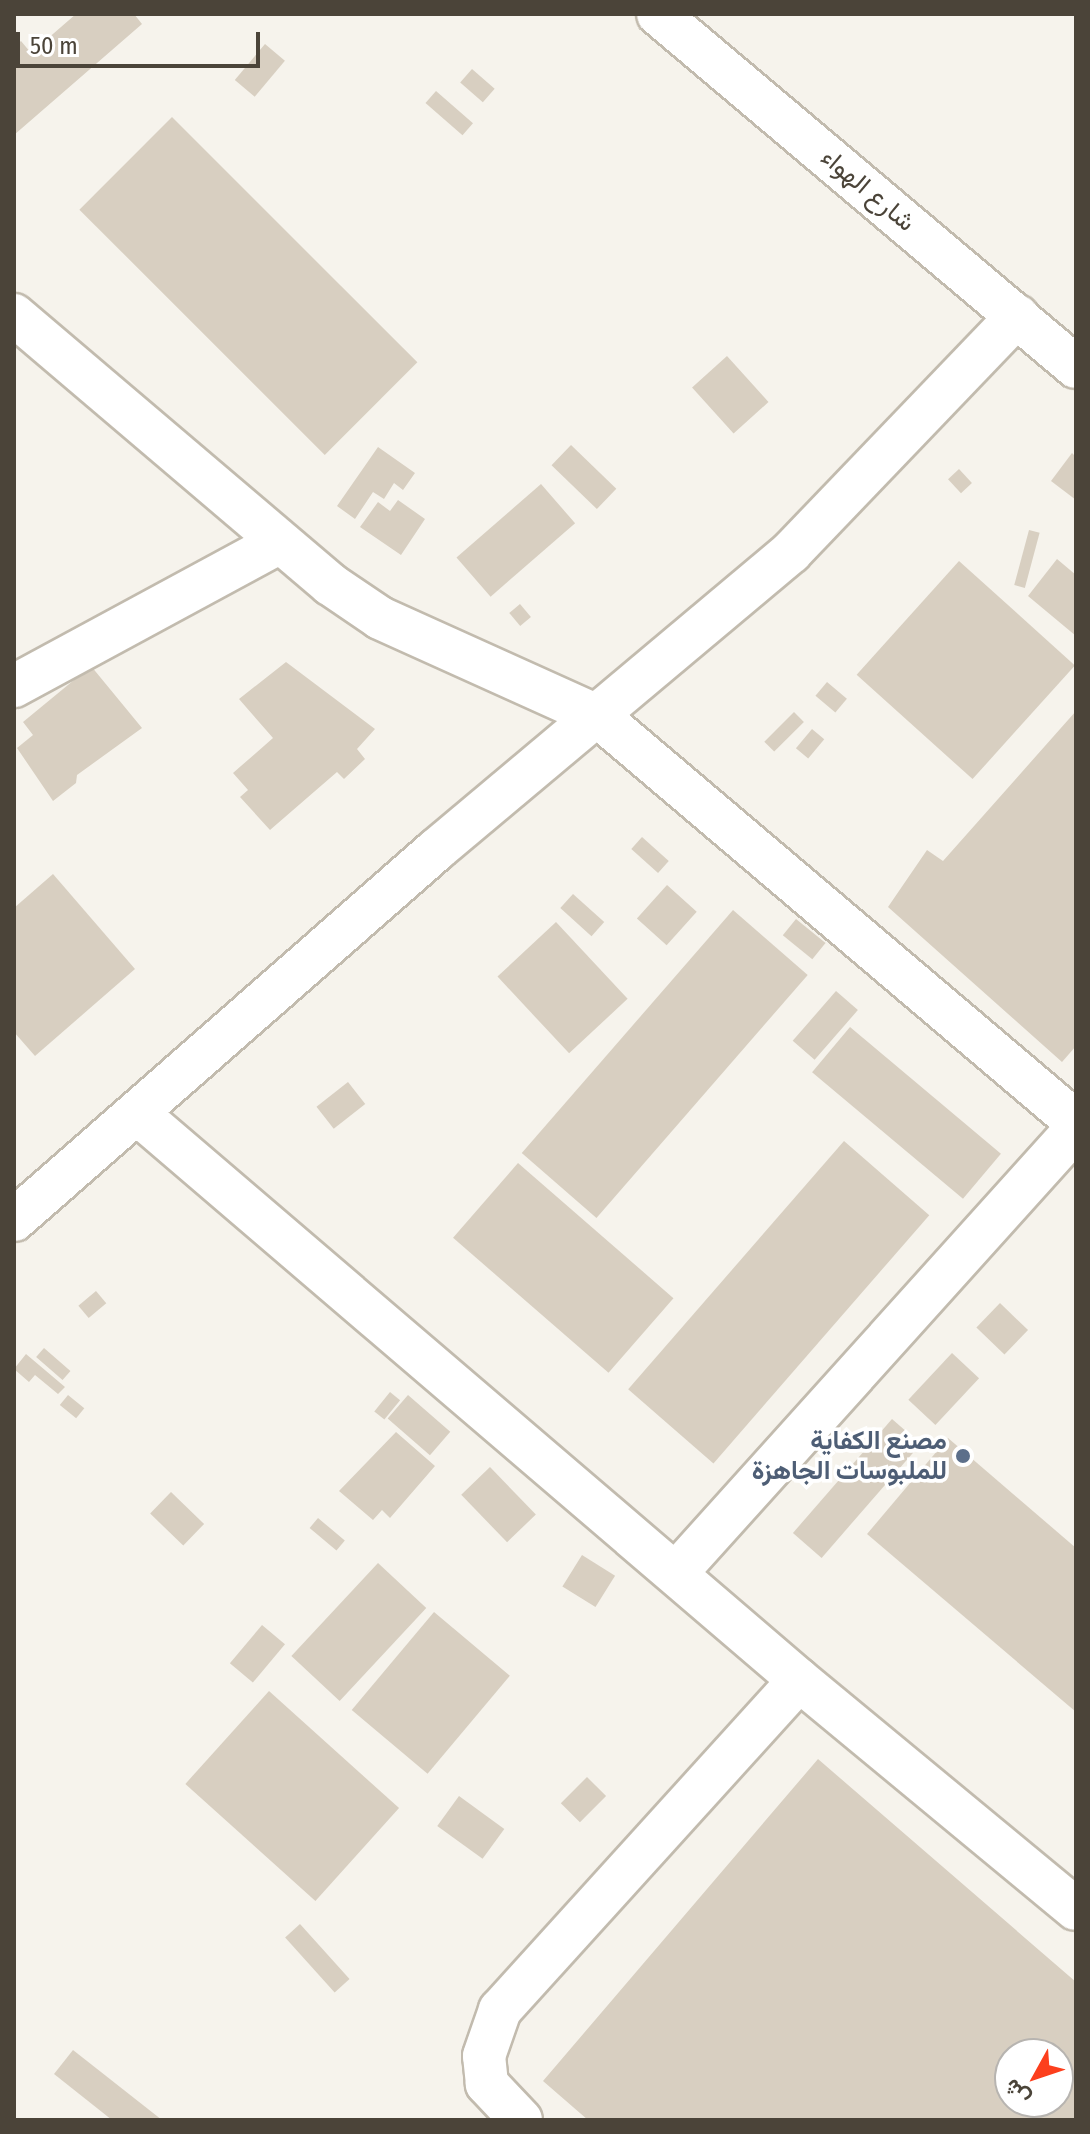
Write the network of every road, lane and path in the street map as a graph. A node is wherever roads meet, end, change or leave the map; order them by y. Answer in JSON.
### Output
{"nodes":[{"id":1,"x":658,"y":14,"type":"edge"},
{"id":2,"x":14,"y":315,"type":"edge"},
{"id":3,"x":1017,"y":316,"type":"junction"},
{"id":4,"x":1076,"y":367,"type":"edge"},
{"id":5,"x":278,"y":543,"type":"junction"},
{"id":6,"x":14,"y":686,"type":"edge"},
{"id":7,"x":599,"y":717,"type":"junction"},
{"id":8,"x":138,"y":1114,"type":"junction"},
{"id":9,"x":1072,"y":1142,"type":"edge"},
{"id":10,"x":14,"y":1220,"type":"edge"},
{"id":11,"x":677,"y":1572,"type":"junction"},
{"id":12,"x":799,"y":1680,"type":"junction"},
{"id":13,"x":1076,"y":1909,"type":"edge"},
{"id":14,"x":521,"y":2120,"type":"edge"}],
"edges":[{"from":1,"to":3,"type":"street","name":"شارع الهواء"},
{"from":2,"to":5,"type":"street"},
{"from":3,"to":4,"type":"street","name":"شارع الهواء"},
{"from":3,"to":7,"type":"street"},
{"from":5,"to":6,"type":"street"},
{"from":5,"to":7,"type":"street"},
{"from":7,"to":8,"type":"street"},
{"from":7,"to":9,"type":"street"},
{"from":8,"to":10,"type":"street"},
{"from":8,"to":11,"type":"street"},
{"from":9,"to":11,"type":"street"},
{"from":11,"to":12,"type":"street"},
{"from":12,"to":13,"type":"street"},
{"from":12,"to":14,"type":"street"}]}
